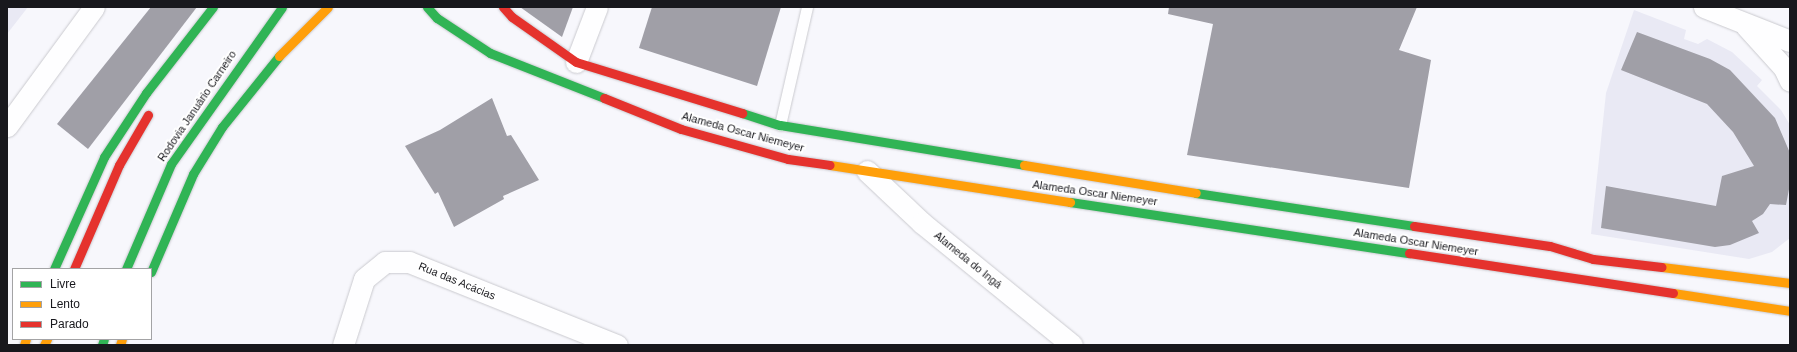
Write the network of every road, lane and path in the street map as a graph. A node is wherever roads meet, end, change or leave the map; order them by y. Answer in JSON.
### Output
{"nodes":[{"id":1,"x":94,"y":7,"type":"edge"},
{"id":2,"x":213,"y":7,"type":"edge"},
{"id":3,"x":282,"y":7,"type":"edge"},
{"id":4,"x":328,"y":7,"type":"edge"},
{"id":5,"x":427,"y":7,"type":"edge"},
{"id":6,"x":444,"y":7,"type":"edge"},
{"id":7,"x":503,"y":7,"type":"edge"},
{"id":8,"x":597,"y":7,"type":"edge"},
{"id":9,"x":807,"y":7,"type":"edge"},
{"id":10,"x":1704,"y":7,"type":"edge"},
{"id":11,"x":437,"y":18,"type":"junction"},
{"id":12,"x":1743,"y":24,"type":"junction"},
{"id":13,"x":1790,"y":41,"type":"edge"},
{"id":14,"x":576,"y":62,"type":"junction"},
{"id":15,"x":1790,"y":82,"type":"edge"},
{"id":16,"x":154,"y":103,"type":"dead end"},
{"id":17,"x":780,"y":125,"type":"junction"},
{"id":18,"x":7,"y":126,"type":"edge"},
{"id":19,"x":867,"y":171,"type":"junction"},
{"id":20,"x":1461,"y":241,"type":"junction"},
{"id":21,"x":1454,"y":261,"type":"junction"},
{"id":22,"x":54,"y":268,"type":"edge"},
{"id":23,"x":74,"y":268,"type":"edge"},
{"id":24,"x":126,"y":268,"type":"edge"},
{"id":25,"x":152,"y":270,"type":"edge"},
{"id":26,"x":1790,"y":284,"type":"edge"},
{"id":27,"x":1790,"y":311,"type":"edge"},
{"id":28,"x":343,"y":345,"type":"edge"},
{"id":29,"x":617,"y":345,"type":"edge"},
{"id":30,"x":1072,"y":345,"type":"edge"}],
"edges":[{"from":1,"to":18,"type":"street"},
{"from":2,"to":22,"type":"main road"},
{"from":3,"to":24,"type":"main road","name":"Rodovia Januário Carneiro"},
{"from":4,"to":25,"type":"main road"},
{"from":5,"to":11,"type":"main road","name":"Alameda Oscar Niemeyer"},
{"from":6,"to":11,"type":"main road"},
{"from":7,"to":14,"type":"main road","name":"Alameda Oscar Niemeyer"},
{"from":8,"to":14,"type":"street"},
{"from":9,"to":17,"type":"lane"},
{"from":10,"to":12,"type":"street"},
{"from":11,"to":19,"type":"main road","name":"Alameda Oscar Niemeyer"},
{"from":12,"to":13,"type":"street"},
{"from":12,"to":15,"type":"street"},
{"from":14,"to":17,"type":"main road","name":"Alameda Oscar Niemeyer"},
{"from":16,"to":23,"type":"main road"},
{"from":17,"to":20,"type":"main road","name":"Alameda Oscar Niemeyer"},
{"from":19,"to":21,"type":"main road","name":"Alameda Oscar Niemeyer"},
{"from":19,"to":30,"type":"street","name":"Alameda do Ingá"},
{"from":20,"to":21,"type":"main road"},
{"from":20,"to":26,"type":"main road","name":"Alameda Oscar Niemeyer"},
{"from":21,"to":27,"type":"main road","name":"Alameda Oscar Niemeyer"},
{"from":28,"to":29,"type":"street","name":"Rua das Acácias"}]}
